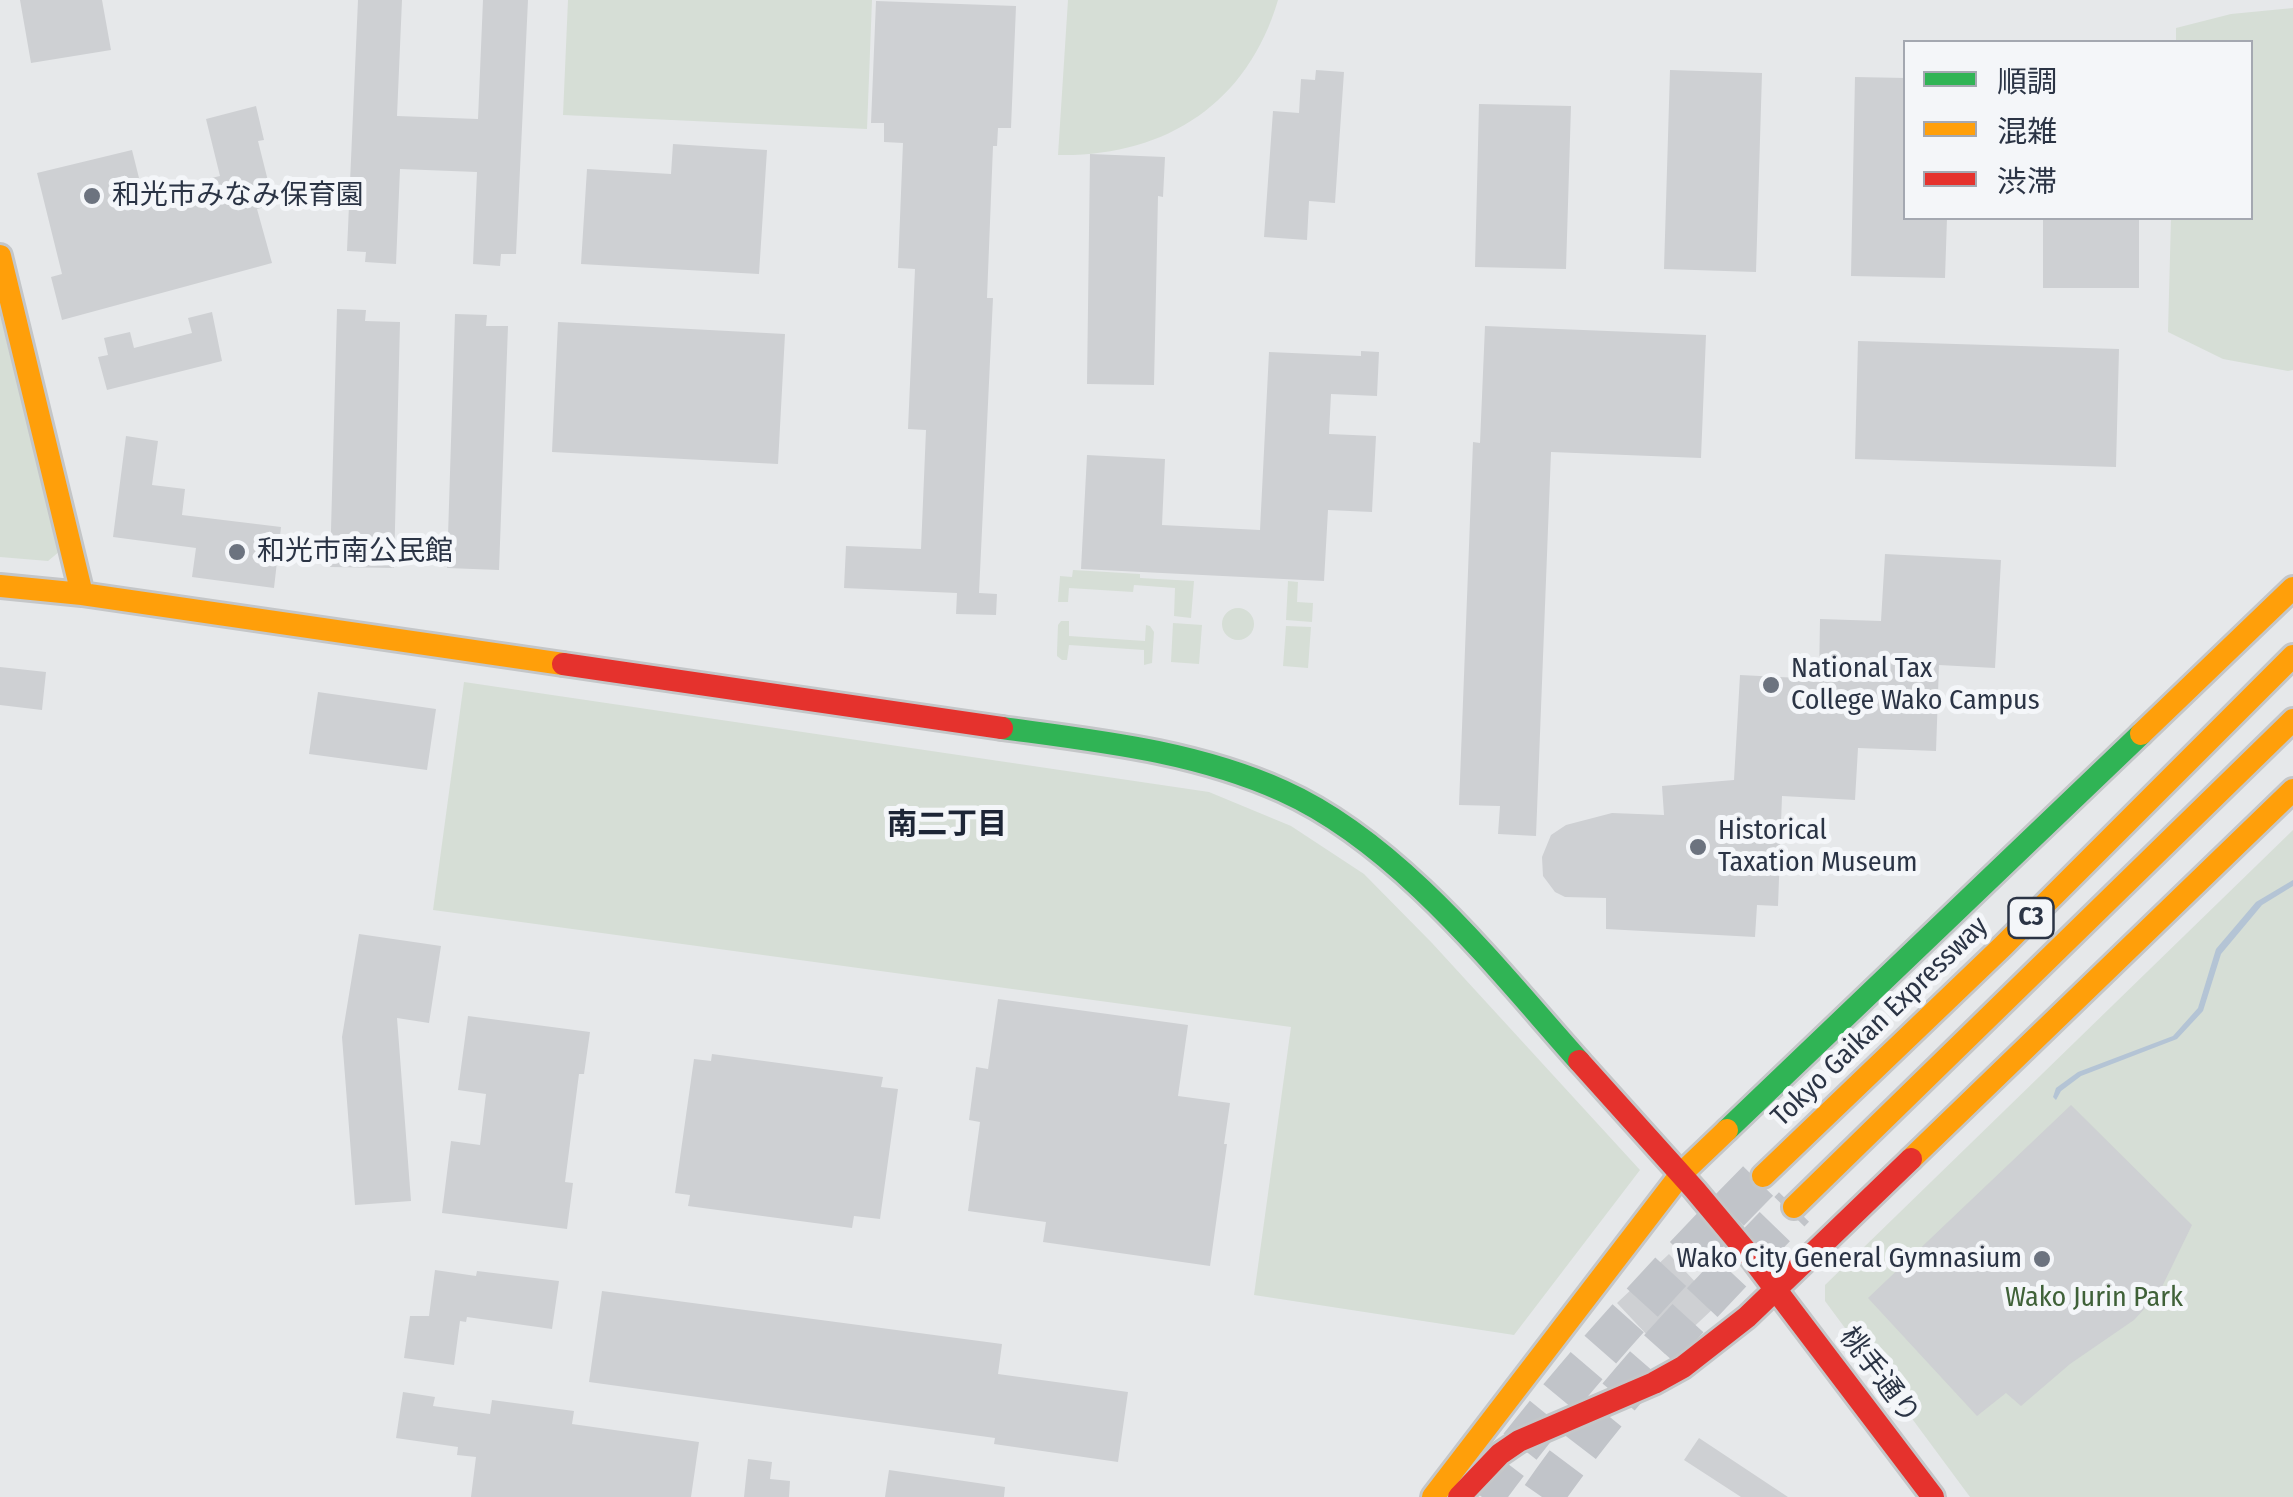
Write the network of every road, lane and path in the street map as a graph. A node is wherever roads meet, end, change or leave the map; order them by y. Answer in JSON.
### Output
{"nodes":[{"id":1,"x":0,"y":256,"type":"edge"},
{"id":2,"x":0,"y":586,"type":"edge"},
{"id":3,"x":2293,"y":588,"type":"edge"},
{"id":4,"x":82,"y":594,"type":"junction"},
{"id":5,"x":2264,"y":617,"type":"junction"},
{"id":6,"x":2287,"y":641,"type":"edge"},
{"id":7,"x":2293,"y":656,"type":"edge"},
{"id":8,"x":2293,"y":720,"type":"edge"},
{"id":9,"x":2293,"y":790,"type":"edge"},
{"id":10,"x":1682,"y":1174,"type":"junction"},
{"id":11,"x":1763,"y":1176,"type":"tunnel mouth"},
{"id":12,"x":1794,"y":1207,"type":"tunnel mouth"},
{"id":13,"x":1778,"y":1290,"type":"junction"},
{"id":14,"x":1433,"y":1497,"type":"edge"},
{"id":15,"x":1459,"y":1497,"type":"edge"},
{"id":16,"x":1933,"y":1497,"type":"edge"}],
"edges":[{"from":1,"to":4,"type":"main road"},
{"from":2,"to":4,"type":"main road","name":"桃手通り"},
{"from":3,"to":5,"type":"main road"},
{"from":4,"to":10,"type":"main road","name":"桃手通り"},
{"from":5,"to":6,"type":"main road"},
{"from":5,"to":10,"type":"main road"},
{"from":7,"to":11,"type":"main road","name":"Tokyo Gaikan Expressway","number":"C3"},
{"from":8,"to":12,"type":"main road","number":"C3"},
{"from":9,"to":13,"type":"main road"},
{"from":10,"to":13,"type":"main road","name":"桃手通り"},
{"from":10,"to":14,"type":"main road"},
{"from":13,"to":15,"type":"main road"},
{"from":13,"to":16,"type":"main road","name":"桃手通り"}]}
